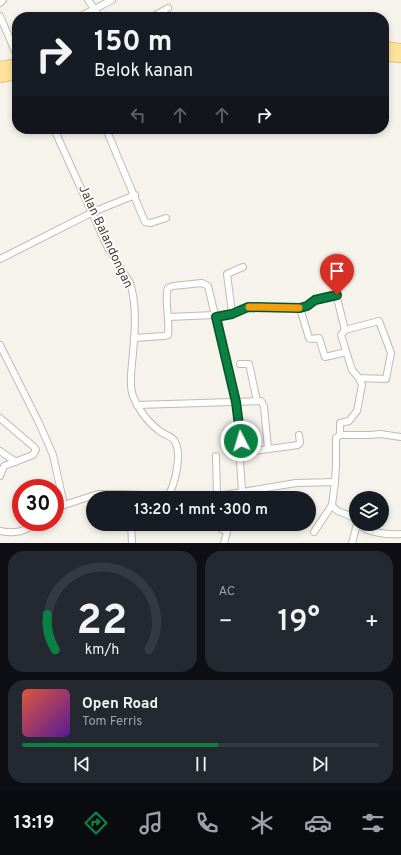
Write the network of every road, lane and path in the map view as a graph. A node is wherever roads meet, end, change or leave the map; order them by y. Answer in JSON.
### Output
{"nodes":[{"id":1,"x":3,"y":0,"type":"edge"},
{"id":2,"x":88,"y":0,"type":"edge"},
{"id":3,"x":112,"y":0,"type":"edge"},
{"id":4,"x":0,"y":3,"type":"edge"},
{"id":5,"x":168,"y":8,"type":"dead end"},
{"id":6,"x":95,"y":9,"type":"junction"},
{"id":7,"x":89,"y":12,"type":"edge"},
{"id":8,"x":97,"y":12,"type":"edge"},
{"id":9,"x":161,"y":12,"type":"edge"},
{"id":10,"x":0,"y":16,"type":"edge"},
{"id":11,"x":12,"y":40,"type":"edge"},
{"id":12,"x":389,"y":48,"type":"edge"},
{"id":13,"x":401,"y":49,"type":"edge"},
{"id":14,"x":389,"y":56,"type":"edge"},
{"id":15,"x":401,"y":57,"type":"edge"},
{"id":16,"x":12,"y":65,"type":"edge"},
{"id":17,"x":0,"y":67,"type":"edge"},
{"id":18,"x":12,"y":75,"type":"edge"},
{"id":19,"x":0,"y":76,"type":"edge"},
{"id":20,"x":56,"y":134,"type":"edge"},
{"id":21,"x":108,"y":134,"type":"edge"},
{"id":22,"x":135,"y":195,"type":"junction"},
{"id":23,"x":93,"y":212,"type":"junction"},
{"id":24,"x":166,"y":218,"type":"dead end"},
{"id":25,"x":0,"y":259,"type":"edge"},
{"id":26,"x":243,"y":267,"type":"dead end"},
{"id":27,"x":300,"y":308,"type":"junction"},
{"id":28,"x":232,"y":314,"type":"junction"},
{"id":29,"x":216,"y":316,"type":"junction"},
{"id":30,"x":168,"y":317,"type":"junction"},
{"id":31,"x":345,"y":330,"type":"junction"},
{"id":32,"x":134,"y":338,"type":"junction"},
{"id":33,"x":0,"y":345,"type":"edge"},
{"id":34,"x":346,"y":352,"type":"junction"},
{"id":35,"x":240,"y":364,"type":"dead end"},
{"id":36,"x":359,"y":378,"type":"junction"},
{"id":37,"x":257,"y":401,"type":"junction"},
{"id":38,"x":236,"y":402,"type":"junction"},
{"id":39,"x":137,"y":405,"type":"junction"},
{"id":40,"x":0,"y":418,"type":"edge"},
{"id":41,"x":299,"y":435,"type":"dead end"},
{"id":42,"x":340,"y":436,"type":"junction"},
{"id":43,"x":401,"y":437,"type":"edge"},
{"id":44,"x":268,"y":449,"type":"junction"},
{"id":45,"x":0,"y":451,"type":"edge"},
{"id":46,"x":240,"y":453,"type":"junction"},
{"id":47,"x":216,"y":456,"type":"dead end"},
{"id":48,"x":16,"y":462,"type":"junction"},
{"id":49,"x":2,"y":465,"type":"edge"},
{"id":50,"x":0,"y":472,"type":"edge"},
{"id":51,"x":0,"y":476,"type":"edge"},
{"id":52,"x":58,"y":479,"type":"edge"},
{"id":53,"x":335,"y":482,"type":"junction"},
{"id":54,"x":170,"y":491,"type":"edge"},
{"id":55,"x":220,"y":491,"type":"edge"},
{"id":56,"x":242,"y":491,"type":"edge"},
{"id":57,"x":248,"y":491,"type":"edge"},
{"id":58,"x":86,"y":498,"type":"edge"},
{"id":59,"x":64,"y":505,"type":"edge"},
{"id":60,"x":332,"y":505,"type":"junction"},
{"id":61,"x":349,"y":515,"type":"edge"},
{"id":62,"x":0,"y":531,"type":"edge"},
{"id":63,"x":23,"y":531,"type":"edge"},
{"id":64,"x":131,"y":531,"type":"edge"},
{"id":65,"x":226,"y":531,"type":"edge"},
{"id":66,"x":355,"y":531,"type":"edge"},
{"id":67,"x":374,"y":531,"type":"edge"},
{"id":68,"x":314,"y":532,"type":"dead end"},
{"id":69,"x":401,"y":534,"type":"edge"},
{"id":70,"x":132,"y":543,"type":"edge"},
{"id":71,"x":224,"y":543,"type":"edge"},
{"id":72,"x":352,"y":543,"type":"edge"}],
"edges":[{"from":1,"to":4,"type":"street"},
{"from":2,"to":6,"type":"street"},
{"from":3,"to":6,"type":"street"},
{"from":5,"to":9,"type":"street"},
{"from":6,"to":7,"type":"street"},
{"from":6,"to":8,"type":"street"},
{"from":10,"to":11,"type":"street"},
{"from":12,"to":13,"type":"main road"},
{"from":14,"to":15,"type":"main road"},
{"from":16,"to":17,"type":"main road"},
{"from":18,"to":19,"type":"main road"},
{"from":20,"to":23,"type":"street","name":"Jalan Balandongan"},
{"from":21,"to":22,"type":"street"},
{"from":22,"to":23,"type":"street"},
{"from":22,"to":24,"type":"street"},
{"from":23,"to":25,"type":"street"},
{"from":23,"to":32,"type":"street","name":"Jalan Balandongan"},
{"from":26,"to":28,"type":"street"},
{"from":27,"to":28,"type":"street"},
{"from":27,"to":31,"type":"street"},
{"from":27,"to":34,"type":"street"},
{"from":28,"to":29,"type":"street"},
{"from":29,"to":30,"type":"street"},
{"from":29,"to":30,"type":"street"},
{"from":29,"to":38,"type":"street"},
{"from":30,"to":32,"type":"street"},
{"from":31,"to":34,"type":"street"},
{"from":31,"to":36,"type":"street"},
{"from":32,"to":39,"type":"street","name":"Jalan Balandongan"},
{"from":33,"to":52,"type":"street"},
{"from":34,"to":36,"type":"street"},
{"from":35,"to":37,"type":"street"},
{"from":36,"to":42,"type":"street"},
{"from":37,"to":38,"type":"street"},
{"from":37,"to":44,"type":"street"},
{"from":38,"to":39,"type":"street"},
{"from":38,"to":46,"type":"street"},
{"from":39,"to":54,"type":"street","name":"Jalan Balandongan"},
{"from":40,"to":48,"type":"street"},
{"from":41,"to":44,"type":"street"},
{"from":42,"to":43,"type":"street"},
{"from":42,"to":53,"type":"street"},
{"from":44,"to":46,"type":"street"},
{"from":45,"to":48,"type":"street"},
{"from":46,"to":56,"type":"street"},
{"from":47,"to":55,"type":"street"},
{"from":48,"to":49,"type":"street"},
{"from":49,"to":50,"type":"street"},
{"from":50,"to":51,"type":"street"},
{"from":53,"to":57,"type":"street"},
{"from":53,"to":60,"type":"street"},
{"from":58,"to":59,"type":"street"},
{"from":60,"to":61,"type":"street"},
{"from":60,"to":68,"type":"street"},
{"from":62,"to":63,"type":"street"},
{"from":64,"to":70,"type":"street"},
{"from":65,"to":71,"type":"street"},
{"from":66,"to":72,"type":"street"},
{"from":67,"to":69,"type":"street"}]}
